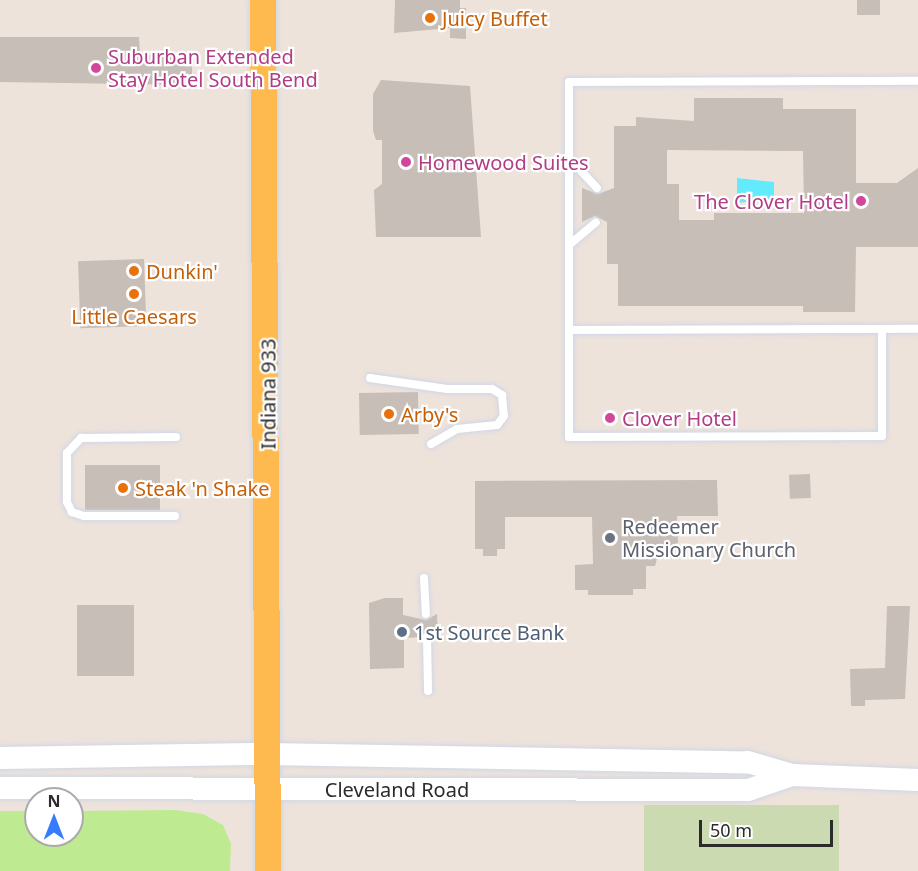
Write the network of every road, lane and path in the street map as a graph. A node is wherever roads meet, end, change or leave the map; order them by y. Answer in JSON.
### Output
{"nodes":[{"id":1,"x":263,"y":0,"type":"edge"},
{"id":2,"x":918,"y":81,"type":"edge"},
{"id":3,"x":569,"y":158,"type":"junction"},
{"id":4,"x":597,"y":188,"type":"dead end"},
{"id":5,"x":596,"y":222,"type":"dead end"},
{"id":6,"x":569,"y":244,"type":"junction"},
{"id":7,"x":882,"y":329,"type":"junction"},
{"id":8,"x":918,"y":329,"type":"edge"},
{"id":9,"x":569,"y":330,"type":"junction"},
{"id":10,"x":370,"y":378,"type":"dead end"},
{"id":11,"x":176,"y":437,"type":"dead end"},
{"id":12,"x":431,"y":444,"type":"dead end"},
{"id":13,"x":175,"y":516,"type":"dead end"},
{"id":14,"x":424,"y":578,"type":"dead end"},
{"id":15,"x":426,"y":614,"type":"dead end"},
{"id":16,"x":427,"y":637,"type":"dead end"},
{"id":17,"x":428,"y":691,"type":"dead end"},
{"id":18,"x":267,"y":754,"type":"junction"},
{"id":19,"x":0,"y":758,"type":"edge"},
{"id":20,"x":792,"y":775,"type":"junction"},
{"id":21,"x":918,"y":780,"type":"edge"},
{"id":22,"x":0,"y":788,"type":"edge"},
{"id":23,"x":267,"y":788,"type":"junction"},
{"id":24,"x":268,"y":871,"type":"edge"}],
"edges":[{"from":1,"to":18,"type":"main road","name":"Indiana 933"},
{"from":2,"to":3,"type":"lane"},
{"from":3,"to":4,"type":"lane"},
{"from":3,"to":6,"type":"lane"},
{"from":5,"to":6,"type":"lane"},
{"from":6,"to":9,"type":"lane"},
{"from":7,"to":8,"type":"lane"},
{"from":7,"to":9,"type":"lane"},
{"from":7,"to":9,"type":"lane"},
{"from":10,"to":12,"type":"lane"},
{"from":11,"to":13,"type":"lane"},
{"from":14,"to":15,"type":"lane"},
{"from":16,"to":17,"type":"lane"},
{"from":18,"to":19,"type":"main road","name":"Cleveland Road"},
{"from":18,"to":20,"type":"main road","name":"Cleveland Road"},
{"from":18,"to":23,"type":"main road","name":"Indiana 933"},
{"from":20,"to":21,"type":"main road","name":"Cleveland Road"},
{"from":20,"to":23,"type":"main road","name":"Cleveland Road"},
{"from":22,"to":23,"type":"main road","name":"Cleveland Road"},
{"from":23,"to":24,"type":"main road","name":"Indiana 933"}]}
